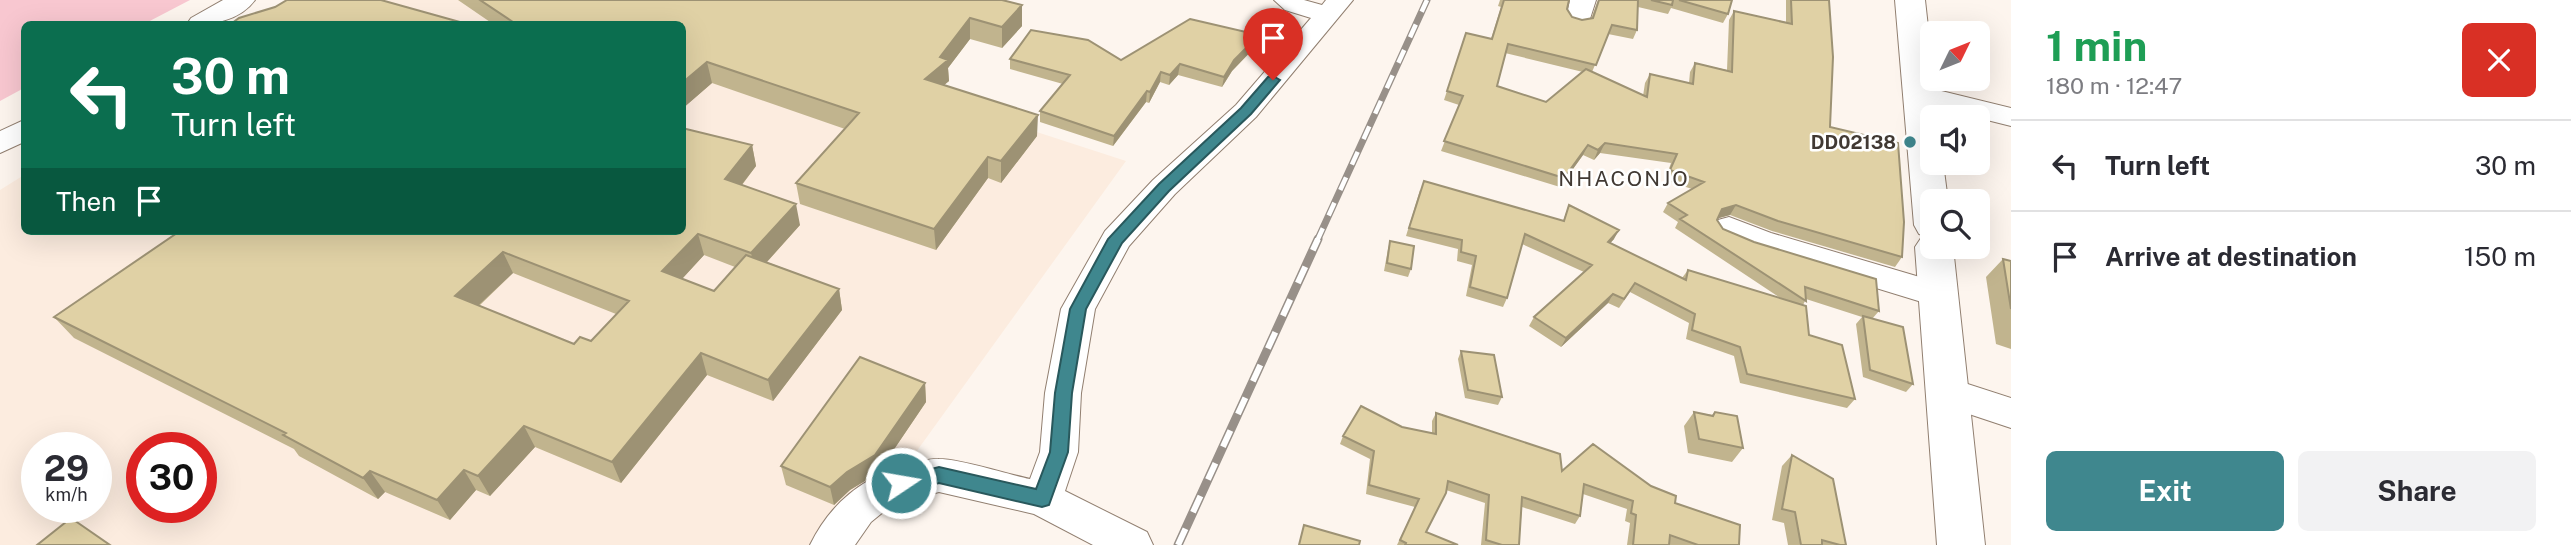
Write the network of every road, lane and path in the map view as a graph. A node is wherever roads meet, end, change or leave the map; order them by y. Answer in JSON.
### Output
{"nodes":[{"id":1,"x":242,"y":0,"type":"edge"},
{"id":2,"x":1287,"y":0,"type":"edge"},
{"id":3,"x":1910,"y":0,"type":"edge"},
{"id":4,"x":1334,"y":8,"type":"edge"},
{"id":5,"x":205,"y":21,"type":"edge"},
{"id":6,"x":1921,"y":95,"type":"junction"},
{"id":7,"x":2011,"y":117,"type":"edge"},
{"id":8,"x":21,"y":131,"type":"edge"},
{"id":9,"x":0,"y":144,"type":"edge"},
{"id":10,"x":1929,"y":189,"type":"edge"},
{"id":11,"x":1729,"y":228,"type":"edge"},
{"id":12,"x":1935,"y":259,"type":"edge"},
{"id":13,"x":1938,"y":295,"type":"junction"},
{"id":14,"x":1946,"y":392,"type":"junction"},
{"id":15,"x":2011,"y":413,"type":"edge"},
{"id":16,"x":1042,"y":499,"type":"junction"},
{"id":17,"x":831,"y":545,"type":"edge"},
{"id":18,"x":1132,"y":545,"type":"edge"},
{"id":19,"x":1961,"y":545,"type":"edge"}],
"edges":[{"from":1,"to":5,"type":"street"},
{"from":2,"to":4,"type":"street"},
{"from":3,"to":6,"type":"main road"},
{"from":4,"to":16,"type":"street"},
{"from":6,"to":7,"type":"street"},
{"from":6,"to":10,"type":"main road"},
{"from":8,"to":9,"type":"street"},
{"from":11,"to":13,"type":"street"},
{"from":12,"to":13,"type":"main road"},
{"from":13,"to":14,"type":"main road"},
{"from":14,"to":15,"type":"street"},
{"from":14,"to":19,"type":"main road"},
{"from":16,"to":17,"type":"street"},
{"from":16,"to":18,"type":"street"}]}
